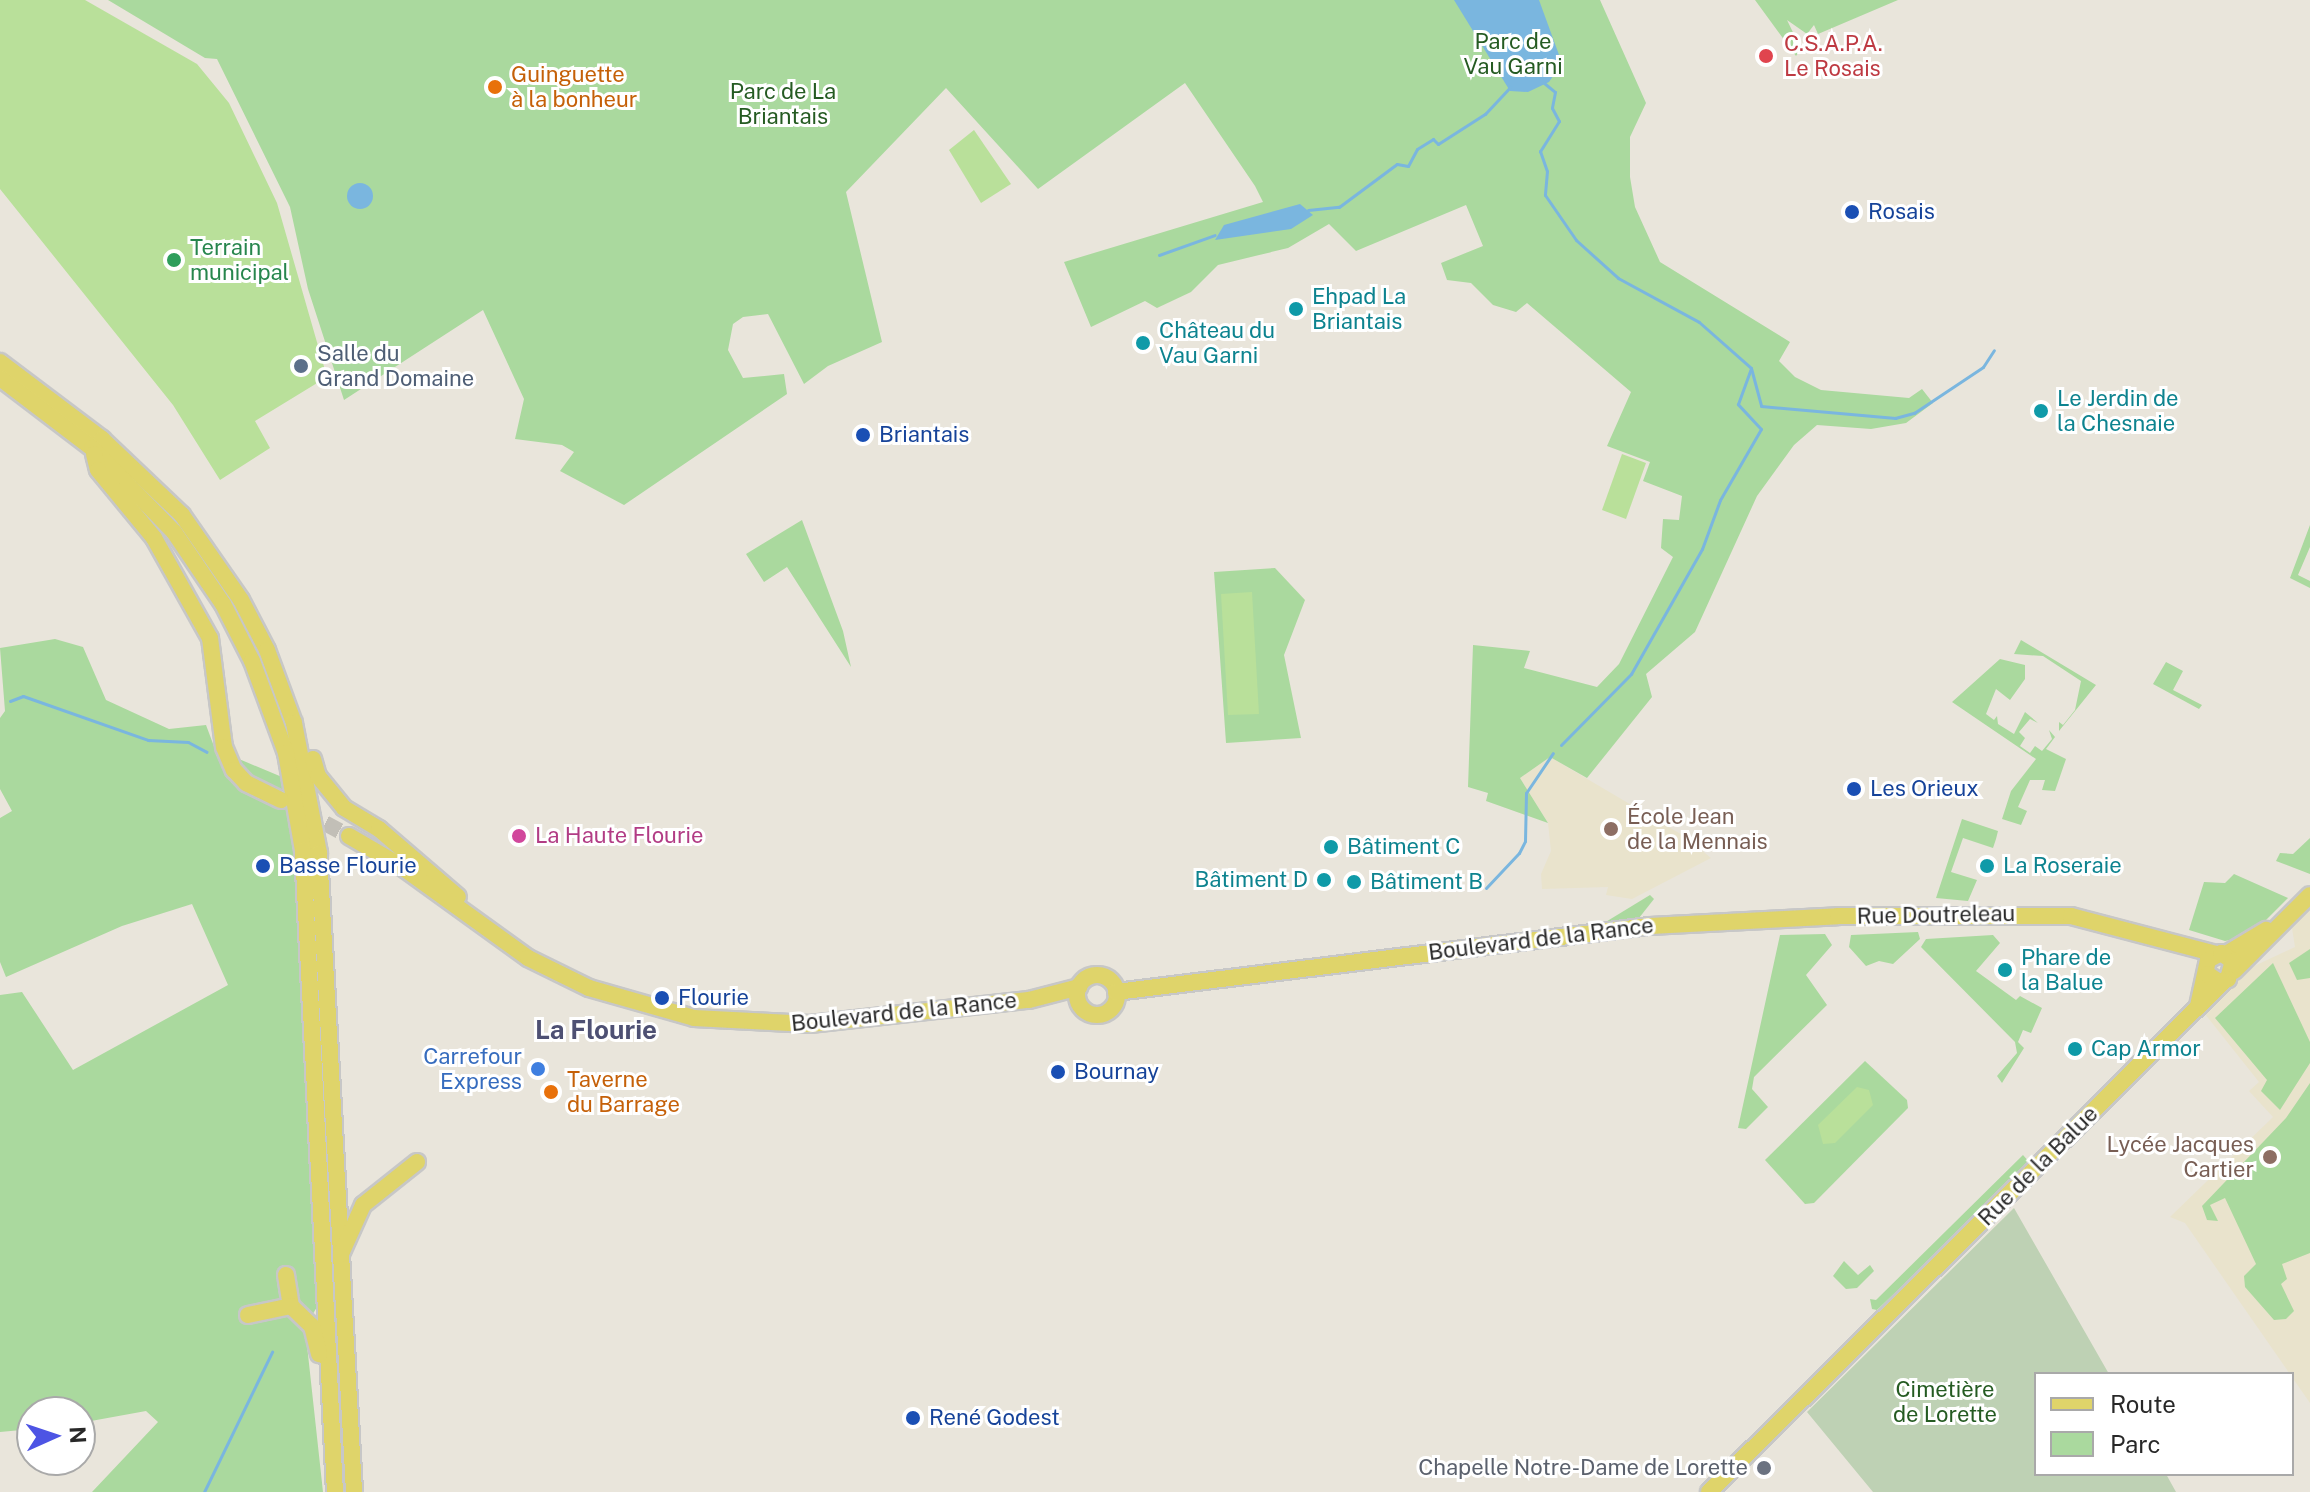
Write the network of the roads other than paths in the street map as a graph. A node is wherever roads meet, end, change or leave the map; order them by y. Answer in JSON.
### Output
{"nodes":[{"id":1,"x":0,"y":362,"type":"edge"},
{"id":2,"x":0,"y":378,"type":"edge"},
{"id":3,"x":92,"y":448,"type":"junction"},
{"id":4,"x":294,"y":723,"type":"junction"},
{"id":5,"x":278,"y":798,"type":"dead end"},
{"id":6,"x":349,"y":836,"type":"tunnel mouth"},
{"id":7,"x":2310,"y":895,"type":"edge"},
{"id":8,"x":2293,"y":912,"type":"junction"},
{"id":9,"x":1679,"y":924,"type":"joint"},
{"id":10,"x":483,"y":930,"type":"junction"},
{"id":11,"x":2188,"y":949,"type":"junction"},
{"id":12,"x":2221,"y":954,"type":"junction"},
{"id":13,"x":2207,"y":972,"type":"junction"},
{"id":14,"x":2229,"y":976,"type":"junction"},
{"id":15,"x":1116,"y":992,"type":"junction"},
{"id":16,"x":1078,"y":995,"type":"junction"},
{"id":17,"x":2197,"y":1007,"type":"junction"},
{"id":18,"x":417,"y":1162,"type":"dead end"},
{"id":19,"x":340,"y":1255,"type":"junction"},
{"id":20,"x":286,"y":1275,"type":"dead end"},
{"id":21,"x":291,"y":1306,"type":"junction"},
{"id":22,"x":248,"y":1315,"type":"dead end"},
{"id":23,"x":330,"y":1393,"type":"junction"},
{"id":24,"x":335,"y":1492,"type":"edge"},
{"id":25,"x":354,"y":1492,"type":"edge"},
{"id":26,"x":1709,"y":1492,"type":"edge"}],
"edges":[{"from":1,"to":4,"type":"main road"},
{"from":2,"to":3,"type":"main road"},
{"from":3,"to":5,"type":"main road"},
{"from":3,"to":23,"type":"main road"},
{"from":4,"to":10,"type":"main road"},
{"from":4,"to":19,"type":"main road"},
{"from":6,"to":10,"type":"main road","name":"Boulevard de la Rance"},
{"from":7,"to":8,"type":"main road","name":"Rue de la Balue"},
{"from":8,"to":12,"type":"main road","name":"Rue de la Balue"},
{"from":8,"to":14,"type":"main road","name":"Rue de la Balue"},
{"from":9,"to":11,"type":"main road","name":"Rue Doutreleau"},
{"from":9,"to":15,"type":"main road","name":"Boulevard de la Rance"},
{"from":10,"to":16,"type":"main road","name":"Boulevard de la Rance"},
{"from":11,"to":12,"type":"main road","name":"Rue Doutreleau"},
{"from":11,"to":13,"type":"main road"},
{"from":12,"to":13,"type":"main road","name":"Rue de la Balue"},
{"from":12,"to":14,"type":"main road"},
{"from":13,"to":14,"type":"main road"},
{"from":13,"to":17,"type":"main road","name":"Rue de la Balue"},
{"from":14,"to":17,"type":"main road","name":"Rue de la Balue"},
{"from":15,"to":16,"type":"main road"},
{"from":15,"to":16,"type":"main road"},
{"from":17,"to":26,"type":"main road","name":"Rue de la Balue"},
{"from":18,"to":19,"type":"main road"},
{"from":19,"to":25,"type":"main road"},
{"from":20,"to":21,"type":"main road"},
{"from":21,"to":22,"type":"main road"},
{"from":21,"to":23,"type":"main road"},
{"from":23,"to":24,"type":"main road"}]}
